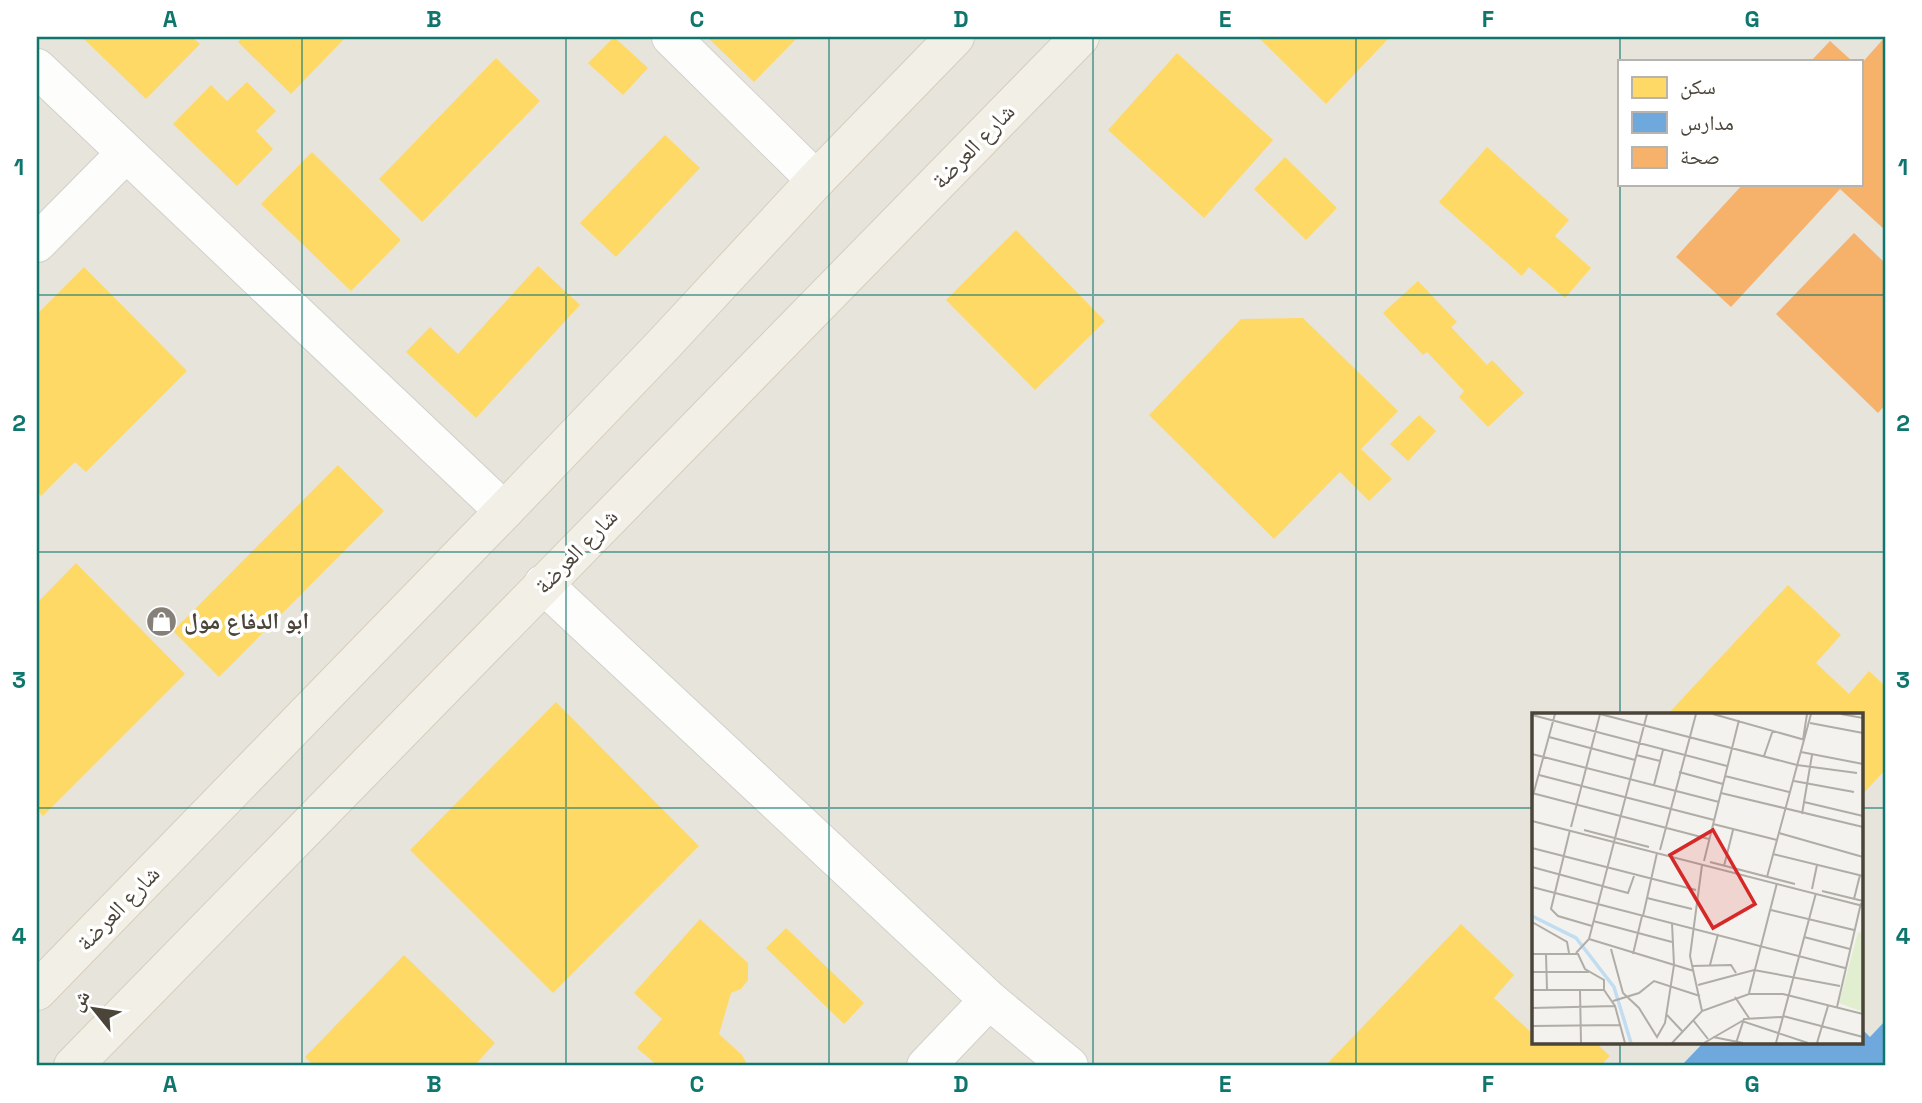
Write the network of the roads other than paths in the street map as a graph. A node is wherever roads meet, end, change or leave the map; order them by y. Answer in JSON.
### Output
{"nodes":[{"id":1,"x":671,"y":37,"type":"edge"},
{"id":2,"x":956,"y":37,"type":"edge"},
{"id":3,"x":1080,"y":37,"type":"edge"},
{"id":4,"x":37,"y":68,"type":"edge"},
{"id":5,"x":126,"y":153,"type":"junction"},
{"id":6,"x":816,"y":180,"type":"junction"},
{"id":7,"x":37,"y":243,"type":"edge"},
{"id":8,"x":504,"y":511,"type":"junction"},
{"id":9,"x":543,"y":584,"type":"junction"},
{"id":10,"x":37,"y":991,"type":"edge"},
{"id":11,"x":989,"y":1000,"type":"junction"},
{"id":12,"x":73,"y":1066,"type":"edge"},
{"id":13,"x":926,"y":1066,"type":"edge"},
{"id":14,"x":1069,"y":1066,"type":"edge"}],
"edges":[{"from":1,"to":6,"type":"street"},
{"from":2,"to":6,"type":"main road","name":"شارع العرضة"},
{"from":3,"to":9,"type":"main road","name":"شارع العرضة"},
{"from":4,"to":5,"type":"street"},
{"from":5,"to":7,"type":"street"},
{"from":5,"to":8,"type":"street"},
{"from":6,"to":8,"type":"main road","name":"شارع العرضة"},
{"from":8,"to":10,"type":"main road","name":"شارع العرضة"},
{"from":9,"to":11,"type":"street"},
{"from":9,"to":12,"type":"main road","name":"شارع العرضة"},
{"from":11,"to":13,"type":"street"},
{"from":11,"to":14,"type":"street"}]}
